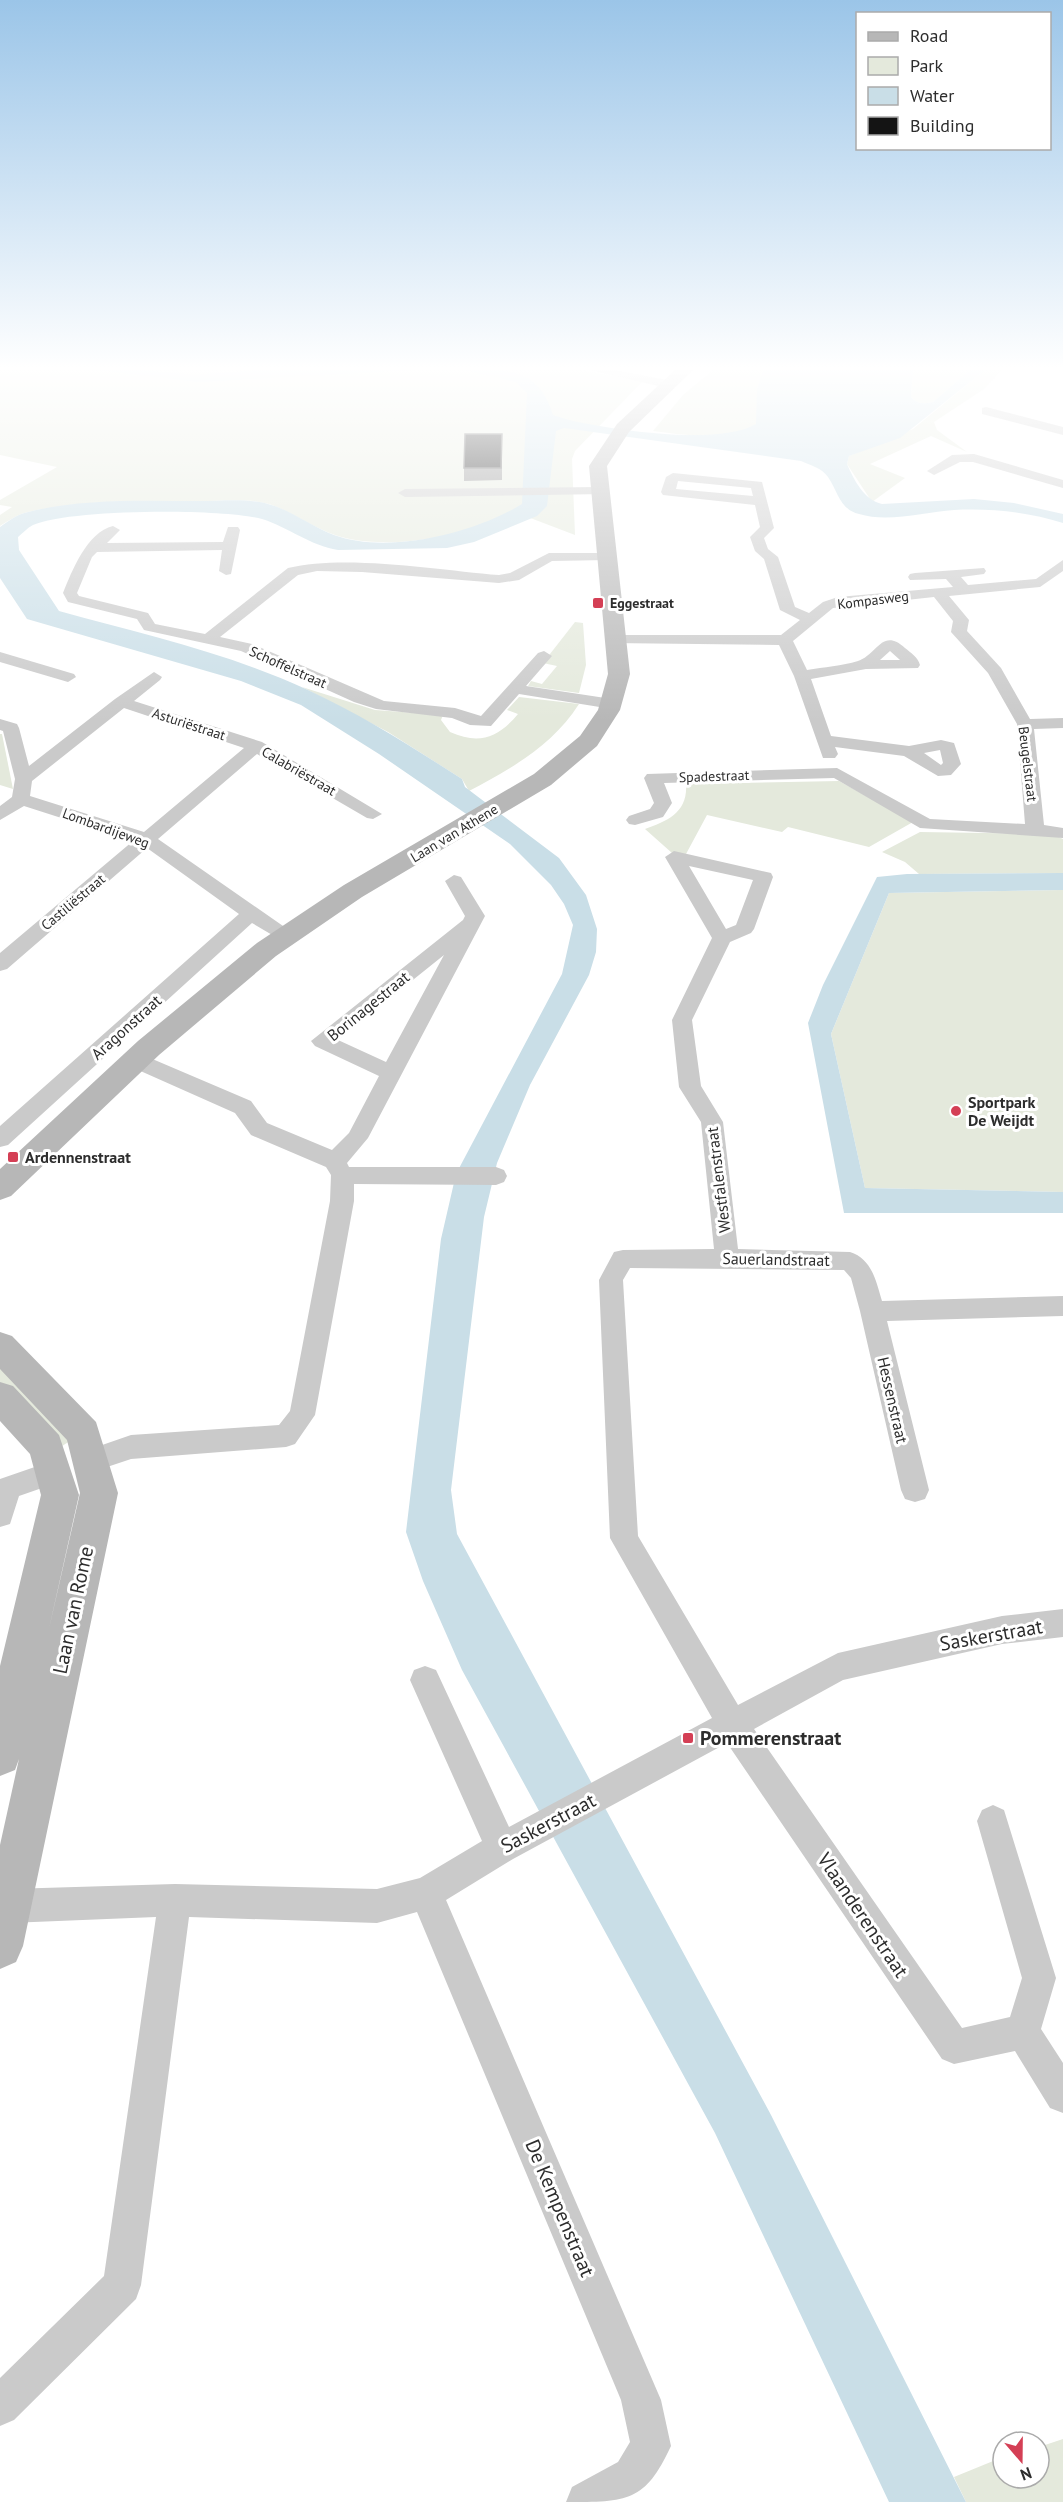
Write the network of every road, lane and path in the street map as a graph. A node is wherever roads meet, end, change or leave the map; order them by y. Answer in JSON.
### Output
{"nodes":[{"id":1,"x":600,"y":487,"type":"edge"},
{"id":2,"x":670,"y":487,"type":"edge"},
{"id":3,"x":757,"y":487,"type":"edge"},
{"id":4,"x":600,"y":491,"type":"junction"},
{"id":5,"x":405,"y":493,"type":"dead end"},
{"id":6,"x":760,"y":501,"type":"junction"},
{"id":7,"x":113,"y":530,"type":"dead end"},
{"id":8,"x":233,"y":530,"type":"dead end"},
{"id":9,"x":228,"y":546,"type":"junction"},
{"id":10,"x":92,"y":548,"type":"junction"},
{"id":11,"x":607,"y":556,"type":"junction"},
{"id":12,"x":1062,"y":566,"type":"edge"},
{"id":13,"x":226,"y":571,"type":"dead end"},
{"id":14,"x":979,"y":571,"type":"dead end"},
{"id":15,"x":950,"y":574,"type":"junction"},
{"id":16,"x":915,"y":577,"type":"dead end"},
{"id":17,"x":963,"y":590,"type":"junction"},
{"id":18,"x":937,"y":592,"type":"junction"},
{"id":19,"x":810,"y":618,"type":"junction"},
{"id":20,"x":208,"y":639,"type":"junction"},
{"id":21,"x":616,"y":640,"type":"junction"},
{"id":22,"x":785,"y":640,"type":"junction"},
{"id":23,"x":544,"y":656,"type":"dead end"},
{"id":24,"x":7,"y":659,"type":"edge"},
{"id":25,"x":866,"y":664,"type":"dead end"},
{"id":26,"x":0,"y":672,"type":"edge"},
{"id":27,"x":802,"y":676,"type":"junction"},
{"id":28,"x":68,"y":677,"type":"dead end"},
{"id":29,"x":154,"y":677,"type":"dead end"},
{"id":30,"x":516,"y":689,"type":"junction"},
{"id":31,"x":121,"y":702,"type":"junction"},
{"id":32,"x":612,"y":704,"type":"junction"},
{"id":33,"x":1063,"y":723,"type":"edge"},
{"id":34,"x":0,"y":724,"type":"edge"},
{"id":35,"x":1024,"y":724,"type":"junction"},
{"id":36,"x":824,"y":740,"type":"junction"},
{"id":37,"x":256,"y":746,"type":"junction"},
{"id":38,"x":909,"y":751,"type":"dead end"},
{"id":39,"x":837,"y":773,"type":"junction"},
{"id":40,"x":24,"y":779,"type":"junction"},
{"id":41,"x":21,"y":799,"type":"junction"},
{"id":42,"x":373,"y":814,"type":"dead end"},
{"id":43,"x":0,"y":815,"type":"edge"},
{"id":44,"x":635,"y":820,"type":"dead end"},
{"id":45,"x":1035,"y":830,"type":"junction"},
{"id":46,"x":1063,"y":833,"type":"edge"},
{"id":47,"x":146,"y":839,"type":"junction"},
{"id":48,"x":454,"y":881,"type":"dead end"},
{"id":49,"x":251,"y":914,"type":"junction"},
{"id":50,"x":470,"y":924,"type":"junction"},
{"id":51,"x":286,"y":935,"type":"junction"},
{"id":52,"x":722,"y":939,"type":"junction"},
{"id":53,"x":0,"y":964,"type":"edge"},
{"id":54,"x":135,"y":1060,"type":"junction"},
{"id":55,"x":391,"y":1073,"type":"junction"},
{"id":56,"x":0,"y":1139,"type":"edge"},
{"id":57,"x":339,"y":1168,"type":"junction"},
{"id":58,"x":496,"y":1176,"type":"dead end"},
{"id":59,"x":0,"y":1188,"type":"edge"},
{"id":60,"x":727,"y":1258,"type":"junction"},
{"id":61,"x":1063,"y":1306,"type":"edge"},
{"id":62,"x":872,"y":1311,"type":"junction"},
{"id":63,"x":0,"y":1346,"type":"edge"},
{"id":64,"x":0,"y":1397,"type":"edge"},
{"id":65,"x":92,"y":1460,"type":"junction"},
{"id":66,"x":55,"y":1472,"type":"junction"},
{"id":67,"x":915,"y":1490,"type":"dead end"},
{"id":68,"x":0,"y":1515,"type":"edge"},
{"id":69,"x":1063,"y":1623,"type":"edge"},
{"id":70,"x":425,"y":1680,"type":"dead end"},
{"id":71,"x":732,"y":1724,"type":"junction"},
{"id":72,"x":0,"y":1755,"type":"edge"},
{"id":73,"x":993,"y":1821,"type":"dead end"},
{"id":74,"x":512,"y":1843,"type":"junction"},
{"id":75,"x":426,"y":1893,"type":"junction"},
{"id":76,"x":176,"y":1900,"type":"junction"},
{"id":77,"x":3,"y":1919,"type":"edge"},
{"id":78,"x":1023,"y":2032,"type":"junction"},
{"id":79,"x":1063,"y":2095,"type":"edge"},
{"id":80,"x":0,"y":2406,"type":"edge"},
{"id":81,"x":587,"y":2502,"type":"edge"}],
"edges":[{"from":1,"to":4,"type":"street","name":"Laan van Athene"},
{"from":2,"to":6,"type":"street"},
{"from":3,"to":6,"type":"street"},
{"from":4,"to":5,"type":"street"},
{"from":4,"to":11,"type":"street","name":"Laan van Athene"},
{"from":6,"to":19,"type":"street"},
{"from":7,"to":10,"type":"street","name":"Schoffelstraat"},
{"from":8,"to":9,"type":"street"},
{"from":9,"to":10,"type":"street"},
{"from":9,"to":13,"type":"street"},
{"from":10,"to":20,"type":"street","name":"Schoffelstraat"},
{"from":11,"to":20,"type":"street"},
{"from":11,"to":21,"type":"street","name":"Laan van Athene"},
{"from":12,"to":17,"type":"street","name":"Kompasweg"},
{"from":14,"to":15,"type":"street"},
{"from":15,"to":16,"type":"street"},
{"from":15,"to":17,"type":"street"},
{"from":17,"to":18,"type":"street","name":"Kompasweg"},
{"from":18,"to":19,"type":"street","name":"Kompasweg"},
{"from":18,"to":35,"type":"street","name":"Beugelstraat"},
{"from":19,"to":22,"type":"street","name":"Kompasweg"},
{"from":20,"to":30,"type":"street","name":"Schoffelstraat"},
{"from":21,"to":22,"type":"street"},
{"from":21,"to":32,"type":"street","name":"Laan van Athene"},
{"from":22,"to":27,"type":"street"},
{"from":23,"to":30,"type":"street","name":"Schoffelstraat"},
{"from":24,"to":26,"type":"street"},
{"from":24,"to":28,"type":"street"},
{"from":25,"to":27,"type":"street"},
{"from":27,"to":36,"type":"street"},
{"from":29,"to":31,"type":"street","name":"Asturiëstraat"},
{"from":30,"to":32,"type":"street"},
{"from":31,"to":37,"type":"street","name":"Asturiëstraat"},
{"from":31,"to":40,"type":"street","name":"Asturiëstraat"},
{"from":32,"to":51,"type":"street","name":"Laan van Athene"},
{"from":33,"to":35,"type":"street"},
{"from":34,"to":40,"type":"street"},
{"from":35,"to":45,"type":"street","name":"Beugelstraat"},
{"from":36,"to":38,"type":"street"},
{"from":36,"to":39,"type":"street"},
{"from":37,"to":42,"type":"street","name":"Calabriëstraat"},
{"from":37,"to":47,"type":"street","name":"Calabriëstraat"},
{"from":39,"to":44,"type":"street","name":"Spadestraat"},
{"from":39,"to":45,"type":"street"},
{"from":40,"to":41,"type":"street"},
{"from":41,"to":43,"type":"street"},
{"from":41,"to":47,"type":"street","name":"Lombardijeweg"},
{"from":45,"to":46,"type":"street"},
{"from":47,"to":49,"type":"street","name":"Lombardijeweg"},
{"from":47,"to":53,"type":"street","name":"Castiliëstraat"},
{"from":48,"to":50,"type":"street"},
{"from":49,"to":51,"type":"street","name":"Lombardijeweg"},
{"from":49,"to":56,"type":"street","name":"Aragonstraat"},
{"from":50,"to":55,"type":"street","name":"Borinagestraat"},
{"from":50,"to":55,"type":"street","name":"Borinagestraat"},
{"from":51,"to":54,"type":"street","name":"Laan van Athene"},
{"from":52,"to":52,"type":"street"},
{"from":52,"to":60,"type":"street","name":"Westfalenstraat"},
{"from":54,"to":57,"type":"street"},
{"from":54,"to":59,"type":"street","name":"Laan van Athene"},
{"from":55,"to":57,"type":"street","name":"Borinagestraat"},
{"from":57,"to":58,"type":"street"},
{"from":57,"to":65,"type":"street"},
{"from":60,"to":62,"type":"street","name":"Sauerlandstraat"},
{"from":60,"to":71,"type":"street","name":"Sauerlandstraat"},
{"from":61,"to":62,"type":"street"},
{"from":62,"to":67,"type":"street","name":"Hessenstraat"},
{"from":63,"to":65,"type":"street","name":"Laan van Rome"},
{"from":64,"to":66,"type":"street","name":"Laan van Rome"},
{"from":65,"to":66,"type":"street"},
{"from":65,"to":77,"type":"street","name":"Laan van Rome"},
{"from":66,"to":68,"type":"street"},
{"from":66,"to":72,"type":"street","name":"Laan van Rome"},
{"from":69,"to":71,"type":"street","name":"Saskerstraat"},
{"from":70,"to":74,"type":"street"},
{"from":71,"to":74,"type":"street","name":"Saskerstraat"},
{"from":71,"to":78,"type":"street","name":"Vlaanderenstraat"},
{"from":73,"to":78,"type":"street"},
{"from":74,"to":75,"type":"street","name":"Saskerstraat"},
{"from":75,"to":76,"type":"street","name":"Saskerstraat"},
{"from":75,"to":81,"type":"street","name":"De Kempenstraat"},
{"from":76,"to":77,"type":"street","name":"Saskerstraat"},
{"from":76,"to":80,"type":"street"},
{"from":78,"to":79,"type":"street"}]}
